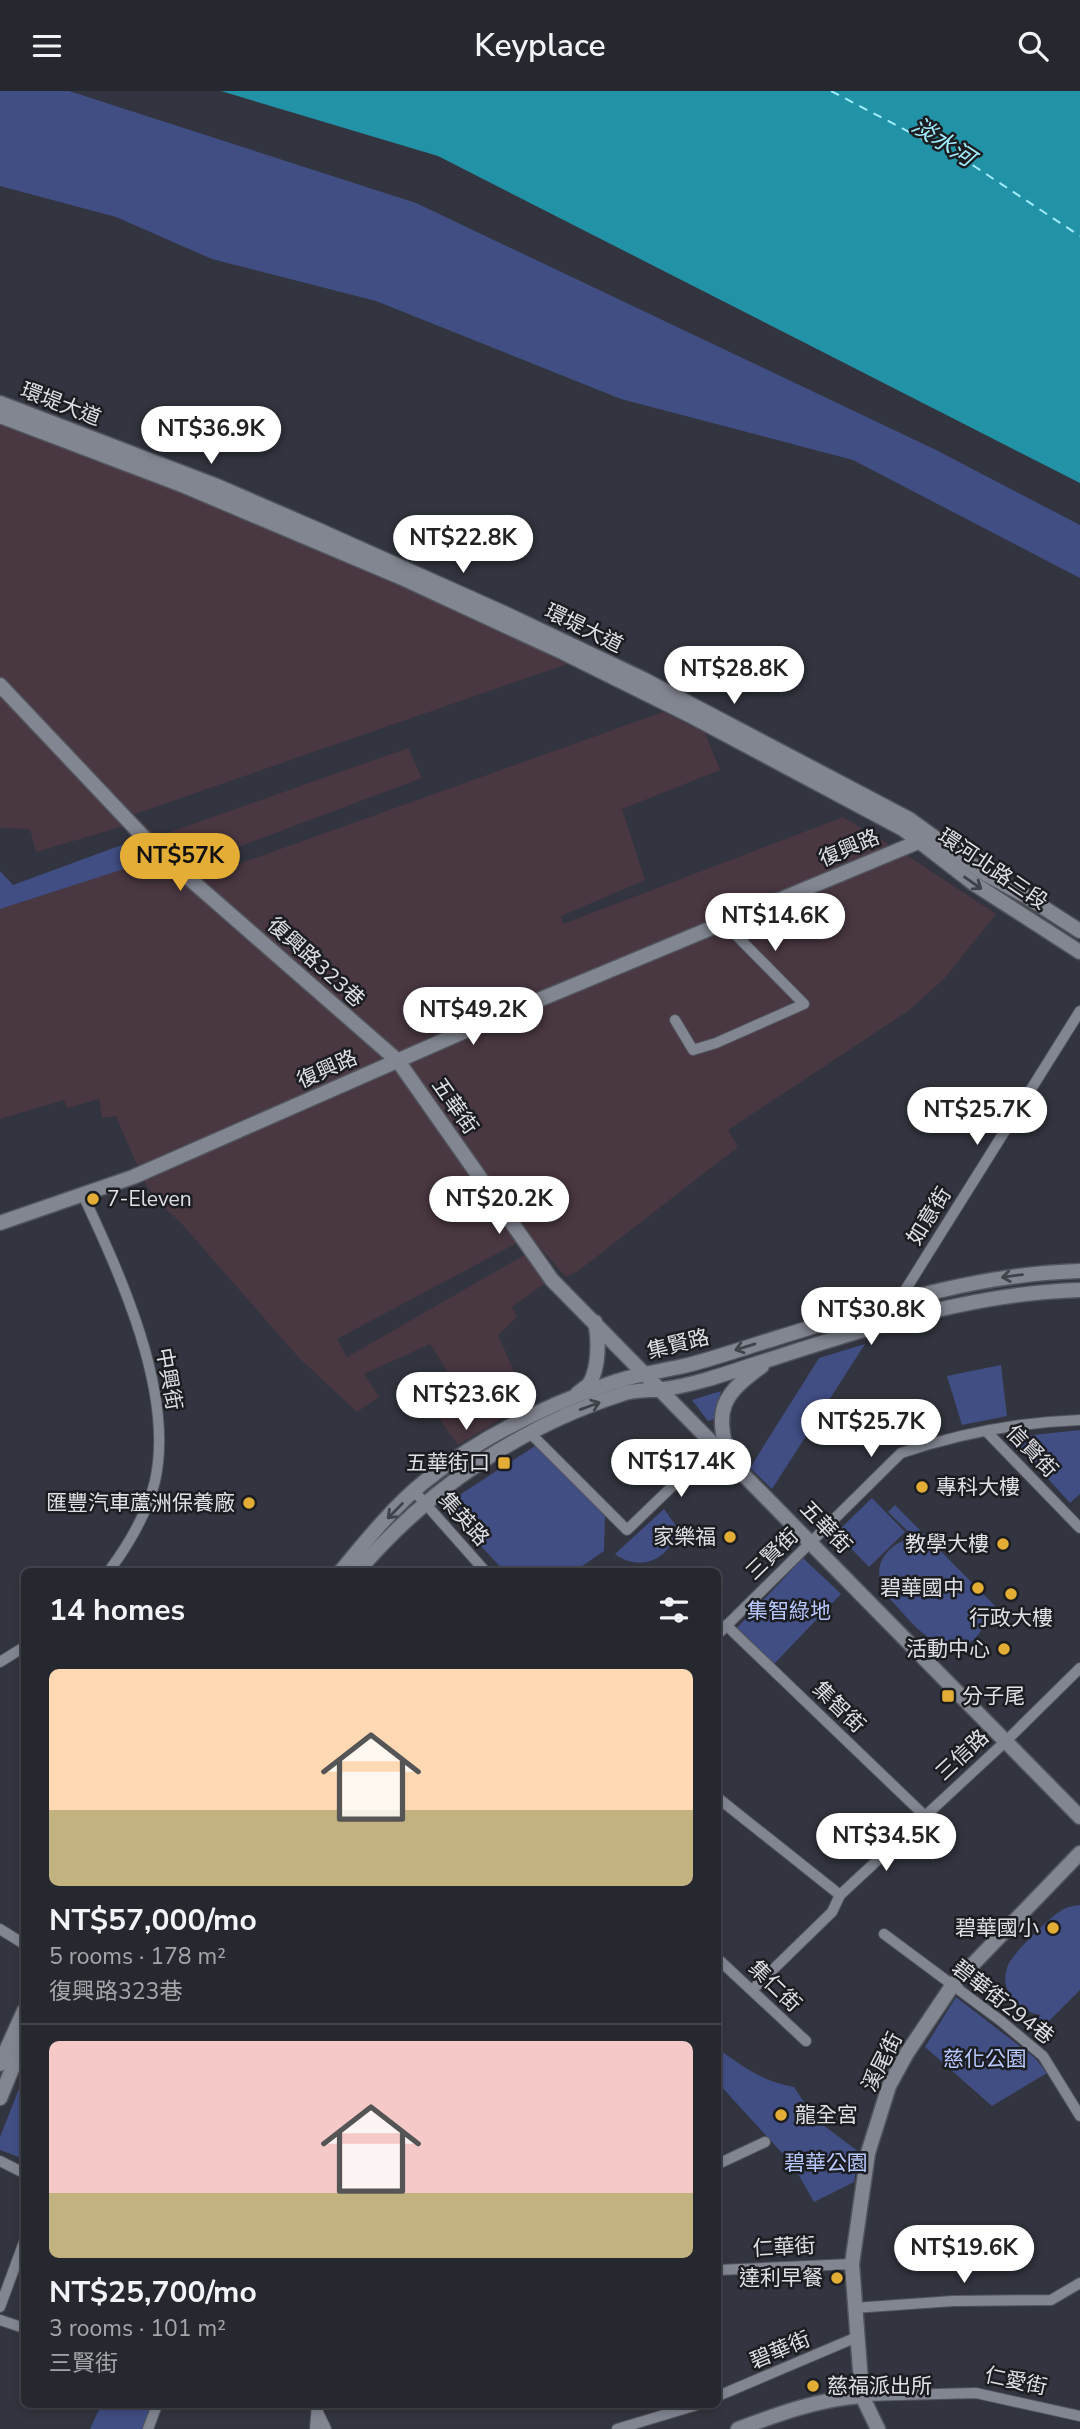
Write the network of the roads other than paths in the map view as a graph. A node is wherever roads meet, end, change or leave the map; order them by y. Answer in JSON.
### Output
{"nodes":[{"id":1,"x":0,"y":403,"type":"edge"},
{"id":2,"x":0,"y":416,"type":"edge"},
{"id":3,"x":404,"y":573,"type":"junction"},
{"id":4,"x":504,"y":619,"type":"junction"},
{"id":5,"x":0,"y":685,"type":"edge"},
{"id":6,"x":940,"y":840,"type":"junction"},
{"id":7,"x":918,"y":842,"type":"junction"},
{"id":8,"x":724,"y":923,"type":"junction"},
{"id":9,"x":1076,"y":928,"type":"edge"},
{"id":10,"x":1062,"y":941,"type":"junction"},
{"id":11,"x":1080,"y":952,"type":"edge"},
{"id":12,"x":1080,"y":1010,"type":"edge"},
{"id":13,"x":675,"y":1020,"type":"dead end"},
{"id":14,"x":398,"y":1061,"type":"junction"},
{"id":15,"x":82,"y":1193,"type":"junction"},
{"id":16,"x":0,"y":1223,"type":"edge"},
{"id":17,"x":1080,"y":1272,"type":"edge"},
{"id":18,"x":1080,"y":1290,"type":"edge"},
{"id":19,"x":899,"y":1300,"type":"junction"},
{"id":20,"x":595,"y":1322,"type":"junction"},
{"id":21,"x":774,"y":1358,"type":"junction"},
{"id":22,"x":645,"y":1374,"type":"junction"},
{"id":23,"x":662,"y":1390,"type":"junction"},
{"id":24,"x":575,"y":1396,"type":"junction"},
{"id":25,"x":1080,"y":1420,"type":"edge"},
{"id":26,"x":986,"y":1431,"type":"junction"},
{"id":27,"x":530,"y":1433,"type":"junction"},
{"id":28,"x":715,"y":1445,"type":"junction"},
{"id":29,"x":730,"y":1459,"type":"junction"},
{"id":30,"x":415,"y":1492,"type":"junction"},
{"id":31,"x":424,"y":1504,"type":"junction"},
{"id":32,"x":1080,"y":1528,"type":"edge"},
{"id":33,"x":811,"y":1542,"type":"junction"},
{"id":34,"x":111,"y":1568,"type":"edge"},
{"id":35,"x":344,"y":1568,"type":"edge"},
{"id":36,"x":361,"y":1568,"type":"edge"},
{"id":37,"x":482,"y":1568,"type":"edge"},
{"id":38,"x":726,"y":1625,"type":"junction"},
{"id":39,"x":721,"y":1631,"type":"edge"},
{"id":40,"x":21,"y":1649,"type":"edge"},
{"id":41,"x":0,"y":1662,"type":"edge"},
{"id":42,"x":1080,"y":1668,"type":"edge"},
{"id":43,"x":1006,"y":1741,"type":"junction"},
{"id":44,"x":721,"y":1800,"type":"edge"},
{"id":45,"x":925,"y":1816,"type":"junction"},
{"id":46,"x":1080,"y":1817,"type":"edge"},
{"id":47,"x":1080,"y":1853,"type":"edge"},
{"id":48,"x":840,"y":1895,"type":"junction"},
{"id":49,"x":0,"y":1929,"type":"edge"},
{"id":50,"x":884,"y":1934,"type":"dead end"},
{"id":51,"x":21,"y":1942,"type":"edge"},
{"id":52,"x":721,"y":1962,"type":"edge"},
{"id":53,"x":952,"y":1986,"type":"junction"},
{"id":54,"x":753,"y":1989,"type":"junction"},
{"id":55,"x":21,"y":2018,"type":"edge"},
{"id":56,"x":806,"y":2041,"type":"dead end"},
{"id":57,"x":21,"y":2047,"type":"edge"},
{"id":58,"x":0,"y":2064,"type":"edge"},
{"id":59,"x":0,"y":2098,"type":"edge"},
{"id":60,"x":1080,"y":2116,"type":"edge"},
{"id":61,"x":765,"y":2142,"type":"dead end"},
{"id":62,"x":0,"y":2161,"type":"edge"},
{"id":63,"x":721,"y":2163,"type":"edge"},
{"id":64,"x":21,"y":2172,"type":"edge"},
{"id":65,"x":21,"y":2250,"type":"edge"},
{"id":66,"x":852,"y":2264,"type":"junction"},
{"id":67,"x":721,"y":2270,"type":"edge"},
{"id":68,"x":1080,"y":2283,"type":"edge"},
{"id":69,"x":0,"y":2307,"type":"edge"},
{"id":70,"x":854,"y":2308,"type":"junction"},
{"id":71,"x":0,"y":2320,"type":"edge"},
{"id":72,"x":21,"y":2327,"type":"edge"},
{"id":73,"x":857,"y":2337,"type":"junction"},
{"id":74,"x":721,"y":2395,"type":"edge"},
{"id":75,"x":862,"y":2396,"type":"junction"},
{"id":76,"x":156,"y":2408,"type":"edge"},
{"id":77,"x":317,"y":2408,"type":"edge"},
{"id":78,"x":317,"y":2408,"type":"edge"},
{"id":79,"x":686,"y":2408,"type":"edge"},
{"id":80,"x":1080,"y":2416,"type":"edge"},
{"id":81,"x":148,"y":2429,"type":"edge"},
{"id":82,"x":315,"y":2429,"type":"edge"},
{"id":83,"x":326,"y":2429,"type":"edge"},
{"id":84,"x":617,"y":2429,"type":"edge"},
{"id":85,"x":738,"y":2429,"type":"edge"},
{"id":86,"x":878,"y":2429,"type":"edge"}],
"edges":[{"from":1,"to":3,"type":"street","name":"環堤大道"},
{"from":2,"to":3,"type":"street","name":"環堤大道"},
{"from":3,"to":4,"type":"street","name":"環堤大道"},
{"from":4,"to":6,"type":"street","name":"環堤大道"},
{"from":4,"to":7,"type":"street","name":"環堤大道"},
{"from":5,"to":14,"type":"street","name":"復興路323巷"},
{"from":6,"to":7,"type":"street","name":"復興路"},
{"from":6,"to":9,"type":"street","name":"環河北路三段"},
{"from":7,"to":8,"type":"street","name":"復興路"},
{"from":7,"to":10,"type":"street","name":"環河北路三段","one_way":true},
{"from":8,"to":13,"type":"street"},
{"from":8,"to":14,"type":"street","name":"復興路"},
{"from":9,"to":10,"type":"street"},
{"from":10,"to":11,"type":"street","name":"環河北路三段"},
{"from":12,"to":19,"type":"street","name":"如意街"},
{"from":14,"to":15,"type":"street","name":"復興路"},
{"from":14,"to":20,"type":"street","name":"五華街"},
{"from":15,"to":16,"type":"street","name":"復興路"},
{"from":15,"to":34,"type":"street","name":"中興街"},
{"from":17,"to":19,"type":"street","name":"集賢路","one_way":true},
{"from":18,"to":21,"type":"street","name":"集賢路"},
{"from":19,"to":22,"type":"street","name":"集賢路","one_way":true},
{"from":20,"to":22,"type":"street","name":"五華街"},
{"from":20,"to":24,"type":"street"},
{"from":21,"to":23,"type":"street","name":"集賢路"},
{"from":21,"to":29,"type":"street"},
{"from":22,"to":23,"type":"street","name":"五華街"},
{"from":22,"to":24,"type":"street","name":"集賢路"},
{"from":27,"to":23,"type":"street","name":"集賢路","one_way":true},
{"from":23,"to":28,"type":"street","name":"五華街"},
{"from":24,"to":30,"type":"street","name":"集賢路"},
{"from":25,"to":26,"type":"street","name":"三賢街"},
{"from":26,"to":32,"type":"street","name":"信賢街"},
{"from":26,"to":33,"type":"street","name":"三賢街"},
{"from":27,"to":28,"type":"street"},
{"from":27,"to":31,"type":"street","name":"集賢路"},
{"from":28,"to":29,"type":"street","name":"五華街"},
{"from":29,"to":33,"type":"street","name":"五華街"},
{"from":30,"to":31,"type":"street","name":"集英路"},
{"from":30,"to":35,"type":"street","name":"集賢路","one_way":true},
{"from":31,"to":36,"type":"street","name":"集賢路"},
{"from":31,"to":37,"type":"street","name":"集英路"},
{"from":33,"to":38,"type":"street","name":"三賢街"},
{"from":33,"to":43,"type":"street","name":"五華街"},
{"from":38,"to":39,"type":"street","name":"三賢街"},
{"from":38,"to":45,"type":"street","name":"集智街"},
{"from":40,"to":41,"type":"street"},
{"from":42,"to":43,"type":"street","name":"三信路"},
{"from":43,"to":45,"type":"street","name":"三信路"},
{"from":43,"to":46,"type":"street","name":"五華街"},
{"from":44,"to":48,"type":"street"},
{"from":45,"to":48,"type":"street","name":"三信路"},
{"from":47,"to":53,"type":"street","name":"溪尾街"},
{"from":48,"to":54,"type":"street","name":"三信路"},
{"from":49,"to":51,"type":"street"},
{"from":50,"to":53,"type":"street","name":"碧華街294巷"},
{"from":52,"to":54,"type":"street","name":"集仁街"},
{"from":53,"to":60,"type":"street","name":"碧華街294巷"},
{"from":53,"to":66,"type":"street","name":"溪尾街"},
{"from":54,"to":56,"type":"street","name":"集仁街"},
{"from":55,"to":58,"type":"street"},
{"from":57,"to":59,"type":"street"},
{"from":61,"to":63,"type":"street"},
{"from":62,"to":64,"type":"street"},
{"from":65,"to":69,"type":"street"},
{"from":66,"to":67,"type":"street","name":"仁華街"},
{"from":66,"to":70,"type":"street","name":"溪尾街"},
{"from":68,"to":70,"type":"street"},
{"from":70,"to":73,"type":"street","name":"溪尾街"},
{"from":71,"to":72,"type":"street"},
{"from":73,"to":74,"type":"street","name":"碧華街"},
{"from":73,"to":75,"type":"street","name":"溪尾街"},
{"from":75,"to":80,"type":"street","name":"仁愛街"},
{"from":75,"to":85,"type":"street","name":"仁愛街"},
{"from":75,"to":86,"type":"street","name":"溪尾街"},
{"from":76,"to":81,"type":"street"},
{"from":77,"to":82,"type":"street"},
{"from":78,"to":83,"type":"street"},
{"from":79,"to":84,"type":"street"}]}
